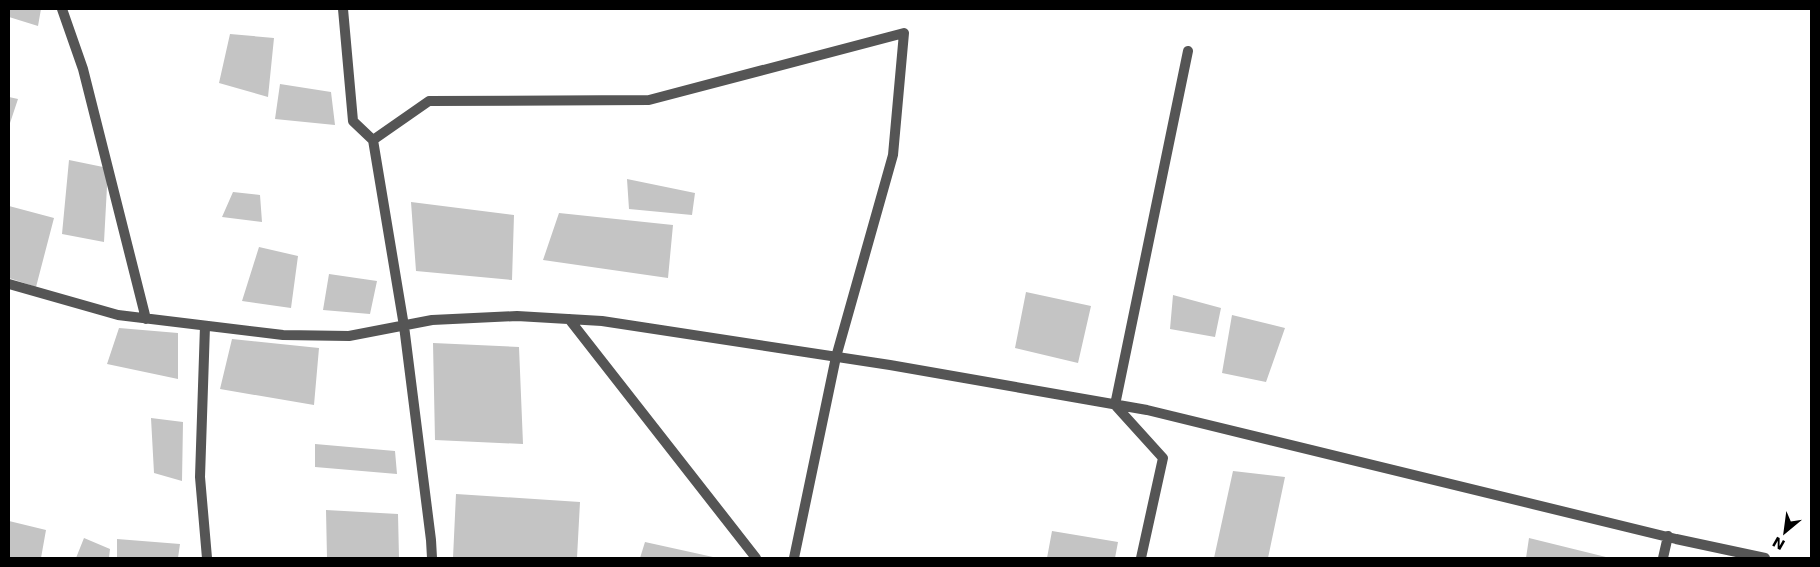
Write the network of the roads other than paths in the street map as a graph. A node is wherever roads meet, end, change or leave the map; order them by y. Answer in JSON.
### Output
{"nodes":[{"id":1,"x":62,"y":9,"type":"edge"},
{"id":2,"x":343,"y":9,"type":"edge"},
{"id":3,"x":1188,"y":51,"type":"dead end"},
{"id":4,"x":373,"y":140,"type":"junction"},
{"id":5,"x":9,"y":284,"type":"edge"},
{"id":6,"x":146,"y":319,"type":"junction"},
{"id":7,"x":569,"y":320,"type":"junction"},
{"id":8,"x":206,"y":326,"type":"junction"},
{"id":9,"x":404,"y":326,"type":"junction"},
{"id":10,"x":836,"y":357,"type":"junction"},
{"id":11,"x":1115,"y":404,"type":"junction"},
{"id":12,"x":1668,"y":536,"type":"junction"},
{"id":13,"x":207,"y":558,"type":"edge"},
{"id":14,"x":432,"y":558,"type":"edge"},
{"id":15,"x":756,"y":558,"type":"edge"},
{"id":16,"x":794,"y":558,"type":"edge"},
{"id":17,"x":1141,"y":558,"type":"edge"},
{"id":18,"x":1663,"y":558,"type":"edge"},
{"id":19,"x":1765,"y":558,"type":"edge"}],
"edges":[{"from":1,"to":6,"type":"street"},
{"from":2,"to":4,"type":"street"},
{"from":3,"to":11,"type":"street"},
{"from":4,"to":9,"type":"street"},
{"from":4,"to":10,"type":"street"},
{"from":5,"to":6,"type":"street"},
{"from":6,"to":8,"type":"street"},
{"from":7,"to":9,"type":"street"},
{"from":7,"to":10,"type":"street"},
{"from":7,"to":15,"type":"street"},
{"from":8,"to":9,"type":"street"},
{"from":8,"to":13,"type":"street"},
{"from":9,"to":14,"type":"street"},
{"from":10,"to":11,"type":"street"},
{"from":10,"to":16,"type":"street"},
{"from":11,"to":12,"type":"street"},
{"from":11,"to":17,"type":"street"},
{"from":12,"to":18,"type":"street"},
{"from":12,"to":19,"type":"street"}]}
